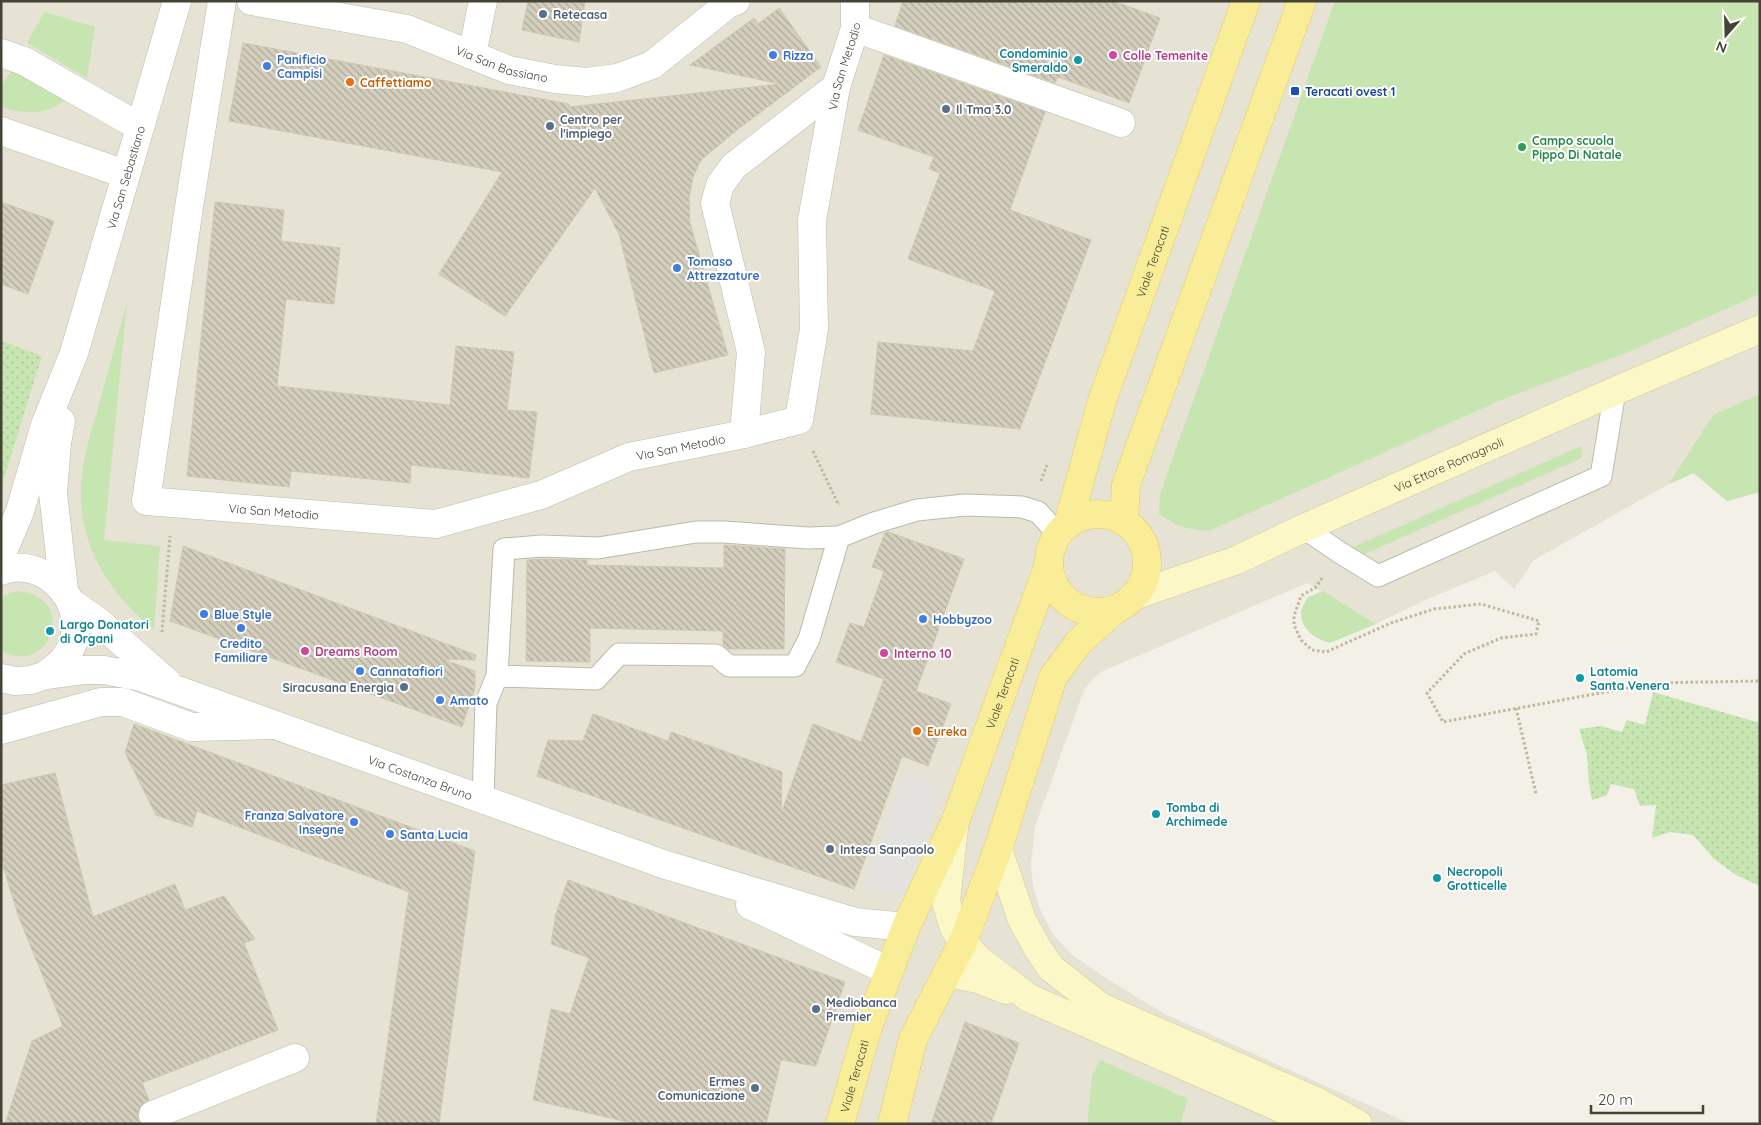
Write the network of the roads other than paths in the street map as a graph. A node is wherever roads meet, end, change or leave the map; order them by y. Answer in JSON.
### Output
{"nodes":[{"id":1,"x":177,"y":1,"type":"edge"},
{"id":2,"x":222,"y":1,"type":"edge"},
{"id":3,"x":251,"y":1,"type":"edge"},
{"id":4,"x":482,"y":1,"type":"edge"},
{"id":5,"x":736,"y":1,"type":"edge"},
{"id":6,"x":856,"y":1,"type":"edge"},
{"id":7,"x":1302,"y":1,"type":"edge"},
{"id":8,"x":1244,"y":2,"type":"edge"},
{"id":9,"x":855,"y":28,"type":"junction"},
{"id":10,"x":1,"y":53,"type":"edge"},
{"id":11,"x":472,"y":55,"type":"junction"},
{"id":12,"x":836,"y":88,"type":"junction"},
{"id":13,"x":1121,"y":123,"type":"dead end"},
{"id":14,"x":140,"y":127,"type":"junction"},
{"id":15,"x":1,"y":130,"type":"edge"},
{"id":16,"x":125,"y":174,"type":"junction"},
{"id":17,"x":1760,"y":329,"type":"edge"},
{"id":18,"x":74,"y":353,"type":"junction"},
{"id":19,"x":1615,"y":390,"type":"junction"},
{"id":20,"x":744,"y":434,"type":"junction"},
{"id":21,"x":1124,"y":521,"type":"junction"},
{"id":22,"x":1304,"y":528,"type":"junction"},
{"id":23,"x":1063,"y":529,"type":"junction"},
{"id":24,"x":839,"y":537,"type":"junction"},
{"id":25,"x":1,"y":556,"type":"edge"},
{"id":26,"x":1049,"y":564,"type":"junction"},
{"id":27,"x":1,"y":571,"type":"edge"},
{"id":28,"x":68,"y":597,"type":"junction"},
{"id":29,"x":1125,"y":602,"type":"junction"},
{"id":30,"x":497,"y":676,"type":"junction"},
{"id":31,"x":38,"y":677,"type":"junction"},
{"id":32,"x":1,"y":678,"type":"edge"},
{"id":33,"x":177,"y":691,"type":"junction"},
{"id":34,"x":1,"y":692,"type":"edge"},
{"id":35,"x":274,"y":726,"type":"junction"},
{"id":36,"x":1,"y":730,"type":"edge"},
{"id":37,"x":483,"y":800,"type":"junction"},
{"id":38,"x":955,"y":822,"type":"junction"},
{"id":39,"x":998,"y":849,"type":"junction"},
{"id":40,"x":663,"y":864,"type":"junction"},
{"id":41,"x":906,"y":927,"type":"junction"},
{"id":42,"x":963,"y":942,"type":"junction"},
{"id":43,"x":889,"y":971,"type":"junction"},
{"id":44,"x":947,"y":973,"type":"junction"},
{"id":45,"x":1029,"y":998,"type":"junction"},
{"id":46,"x":295,"y":1058,"type":"dead end"},
{"id":47,"x":147,"y":1121,"type":"edge"},
{"id":48,"x":840,"y":1124,"type":"edge"},
{"id":49,"x":892,"y":1124,"type":"edge"},
{"id":50,"x":1316,"y":1124,"type":"edge"},
{"id":51,"x":1358,"y":1124,"type":"edge"}],
"edges":[{"from":1,"to":14,"type":"street","name":"Via San Sebastiano"},
{"from":2,"to":20,"type":"street","name":"Via San Metodio"},
{"from":3,"to":11,"type":"street","name":"Via San Bassiano"},
{"from":4,"to":11,"type":"street"},
{"from":5,"to":11,"type":"street","name":"Via San Bassiano"},
{"from":6,"to":9,"type":"street","name":"Via San Metodio"},
{"from":7,"to":21,"type":"main road"},
{"from":8,"to":23,"type":"main road","name":"Viale Teracati"},
{"from":9,"to":12,"type":"street","name":"Via San Metodio"},
{"from":9,"to":13,"type":"street"},
{"from":10,"to":14,"type":"street"},
{"from":12,"to":20,"type":"street","name":"Via San Metodio"},
{"from":12,"to":20,"type":"street"},
{"from":14,"to":16,"type":"street","name":"Via San Sebastiano"},
{"from":15,"to":16,"type":"street"},
{"from":16,"to":18,"type":"street","name":"Via San Sebastiano"},
{"from":17,"to":19,"type":"main road","name":"Via Ettore Romagnoli"},
{"from":18,"to":25,"type":"street"},
{"from":18,"to":28,"type":"street"},
{"from":19,"to":22,"type":"main road","name":"Via Ettore Romagnoli"},
{"from":19,"to":22,"type":"lane"},
{"from":21,"to":23,"type":"main road"},
{"from":21,"to":29,"type":"main road"},
{"from":22,"to":29,"type":"main road","name":"Via Ettore Romagnoli"},
{"from":23,"to":24,"type":"lane"},
{"from":23,"to":26,"type":"main road"},
{"from":24,"to":30,"type":"lane"},
{"from":24,"to":30,"type":"lane"},
{"from":26,"to":29,"type":"main road"},
{"from":26,"to":38,"type":"main road","name":"Viale Teracati"},
{"from":27,"to":28,"type":"street"},
{"from":28,"to":31,"type":"street"},
{"from":28,"to":33,"type":"street"},
{"from":29,"to":39,"type":"main road"},
{"from":30,"to":37,"type":"lane"},
{"from":31,"to":32,"type":"street"},
{"from":31,"to":33,"type":"street","name":"Via Costanza Bruno"},
{"from":31,"to":34,"type":"street"},
{"from":33,"to":35,"type":"street","name":"Via Costanza Bruno"},
{"from":35,"to":36,"type":"street"},
{"from":35,"to":37,"type":"street","name":"Via Costanza Bruno"},
{"from":37,"to":40,"type":"street","name":"Via Costanza Bruno"},
{"from":38,"to":41,"type":"main road","name":"Viale Teracati"},
{"from":38,"to":42,"type":"main road"},
{"from":39,"to":42,"type":"main road"},
{"from":39,"to":51,"type":"main road"},
{"from":40,"to":41,"type":"street"},
{"from":40,"to":43,"type":"street"},
{"from":41,"to":43,"type":"main road","name":"Viale Teracati"},
{"from":42,"to":44,"type":"main road"},
{"from":42,"to":45,"type":"main road"},
{"from":43,"to":48,"type":"main road","name":"Viale Teracati"},
{"from":44,"to":45,"type":"main road"},
{"from":44,"to":49,"type":"main road"},
{"from":45,"to":50,"type":"main road"},
{"from":46,"to":47,"type":"street"}]}
